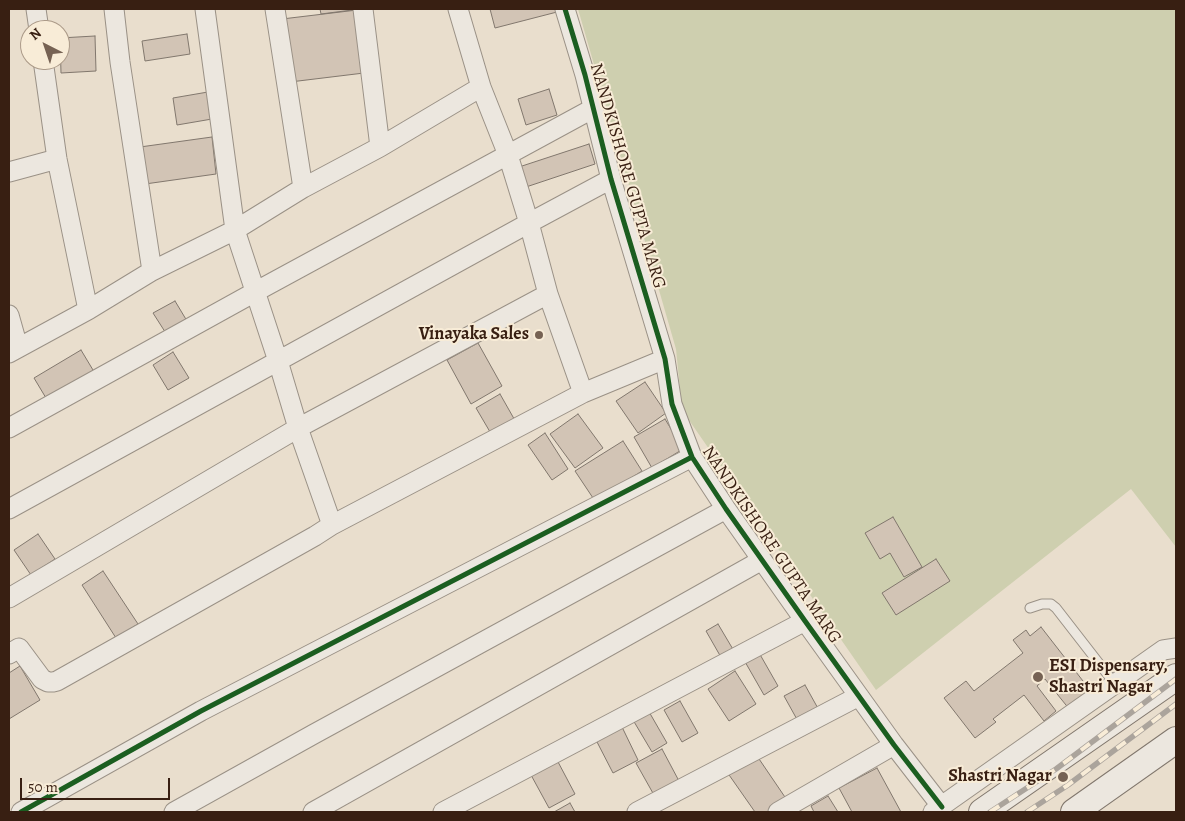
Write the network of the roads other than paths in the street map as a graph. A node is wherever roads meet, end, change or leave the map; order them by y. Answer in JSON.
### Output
{"nodes":[{"id":1,"x":114,"y":9,"type":"edge"},
{"id":2,"x":205,"y":9,"type":"edge"},
{"id":3,"x":275,"y":9,"type":"edge"},
{"id":4,"x":363,"y":9,"type":"edge"},
{"id":5,"x":458,"y":9,"type":"edge"},
{"id":6,"x":565,"y":9,"type":"edge"},
{"id":7,"x":44,"y":70,"type":"edge"},
{"id":8,"x":481,"y":87,"type":"junction"},
{"id":9,"x":594,"y":108,"type":"junction"},
{"id":10,"x":380,"y":147,"type":"junction"},
{"id":11,"x":508,"y":155,"type":"junction"},
{"id":12,"x":57,"y":159,"type":"junction"},
{"id":13,"x":9,"y":172,"type":"edge"},
{"id":14,"x":611,"y":179,"type":"junction"},
{"id":15,"x":303,"y":188,"type":"junction"},
{"id":16,"x":529,"y":223,"type":"junction"},
{"id":17,"x":235,"y":230,"type":"junction"},
{"id":18,"x":152,"y":272,"type":"junction"},
{"id":19,"x":256,"y":292,"type":"junction"},
{"id":20,"x":548,"y":294,"type":"junction"},
{"id":21,"x":88,"y":310,"type":"junction"},
{"id":22,"x":9,"y":315,"type":"edge"},
{"id":23,"x":14,"y":350,"type":"edge"},
{"id":24,"x":666,"y":359,"type":"junction"},
{"id":25,"x":278,"y":361,"type":"junction"},
{"id":26,"x":583,"y":392,"type":"junction"},
{"id":27,"x":9,"y":428,"type":"edge"},
{"id":28,"x":298,"y":428,"type":"junction"},
{"id":29,"x":692,"y":457,"type":"junction"},
{"id":30,"x":726,"y":509,"type":"junction"},
{"id":31,"x":9,"y":510,"type":"edge"},
{"id":32,"x":332,"y":525,"type":"junction"},
{"id":33,"x":762,"y":560,"type":"junction"},
{"id":34,"x":9,"y":598,"type":"edge"},
{"id":35,"x":1030,"y":608,"type":"dead end"},
{"id":36,"x":805,"y":621,"type":"junction"},
{"id":37,"x":12,"y":646,"type":"edge"},
{"id":38,"x":1176,"y":648,"type":"edge"},
{"id":39,"x":1176,"y":677,"type":"edge"},
{"id":40,"x":1116,"y":684,"type":"junction"},
{"id":41,"x":859,"y":696,"type":"junction"},
{"id":42,"x":1176,"y":740,"type":"edge"},
{"id":43,"x":894,"y":745,"type":"junction"},
{"id":44,"x":937,"y":809,"type":"edge"},
{"id":45,"x":21,"y":812,"type":"edge"},
{"id":46,"x":174,"y":812,"type":"edge"},
{"id":47,"x":313,"y":812,"type":"edge"},
{"id":48,"x":443,"y":812,"type":"edge"},
{"id":49,"x":638,"y":812,"type":"edge"},
{"id":50,"x":778,"y":812,"type":"edge"},
{"id":51,"x":982,"y":812,"type":"edge"},
{"id":52,"x":1074,"y":812,"type":"edge"}],
"edges":[{"from":1,"to":18,"type":"street"},
{"from":2,"to":17,"type":"street"},
{"from":3,"to":15,"type":"street"},
{"from":4,"to":10,"type":"street"},
{"from":5,"to":8,"type":"street"},
{"from":6,"to":9,"type":"street","name":"NANDKISHORE GUPTA MARG"},
{"from":7,"to":12,"type":"street"},
{"from":8,"to":10,"type":"street"},
{"from":8,"to":11,"type":"street"},
{"from":9,"to":11,"type":"street"},
{"from":9,"to":14,"type":"street","name":"NANDKISHORE GUPTA MARG"},
{"from":10,"to":15,"type":"street"},
{"from":11,"to":16,"type":"street"},
{"from":11,"to":19,"type":"street"},
{"from":12,"to":13,"type":"street"},
{"from":12,"to":21,"type":"street"},
{"from":14,"to":16,"type":"street"},
{"from":14,"to":24,"type":"street","name":"NANDKISHORE GUPTA MARG"},
{"from":15,"to":17,"type":"street"},
{"from":16,"to":20,"type":"street"},
{"from":16,"to":25,"type":"street"},
{"from":17,"to":18,"type":"street"},
{"from":17,"to":19,"type":"street"},
{"from":18,"to":21,"type":"street"},
{"from":19,"to":25,"type":"street"},
{"from":19,"to":27,"type":"street"},
{"from":20,"to":26,"type":"street"},
{"from":20,"to":28,"type":"street"},
{"from":21,"to":23,"type":"street"},
{"from":22,"to":23,"type":"street"},
{"from":24,"to":26,"type":"street"},
{"from":24,"to":29,"type":"street","name":"NANDKISHORE GUPTA MARG"},
{"from":25,"to":28,"type":"street"},
{"from":25,"to":31,"type":"street"},
{"from":26,"to":32,"type":"street"},
{"from":28,"to":32,"type":"street"},
{"from":28,"to":34,"type":"street"},
{"from":29,"to":30,"type":"street","name":"NANDKISHORE GUPTA MARG"},
{"from":29,"to":45,"type":"street"},
{"from":30,"to":33,"type":"street","name":"NANDKISHORE GUPTA MARG"},
{"from":30,"to":46,"type":"street"},
{"from":32,"to":37,"type":"street"},
{"from":33,"to":36,"type":"street","name":"NANDKISHORE GUPTA MARG"},
{"from":33,"to":47,"type":"street"},
{"from":35,"to":40,"type":"lane"},
{"from":36,"to":41,"type":"street","name":"NANDKISHORE GUPTA MARG"},
{"from":36,"to":48,"type":"street"},
{"from":38,"to":40,"type":"street"},
{"from":39,"to":51,"type":"main road"},
{"from":40,"to":44,"type":"street"},
{"from":41,"to":43,"type":"street","name":"NANDKISHORE GUPTA MARG"},
{"from":41,"to":49,"type":"street"},
{"from":42,"to":52,"type":"main road"},
{"from":43,"to":44,"type":"street","name":"NANDKISHORE GUPTA MARG"},
{"from":43,"to":50,"type":"street"}]}
